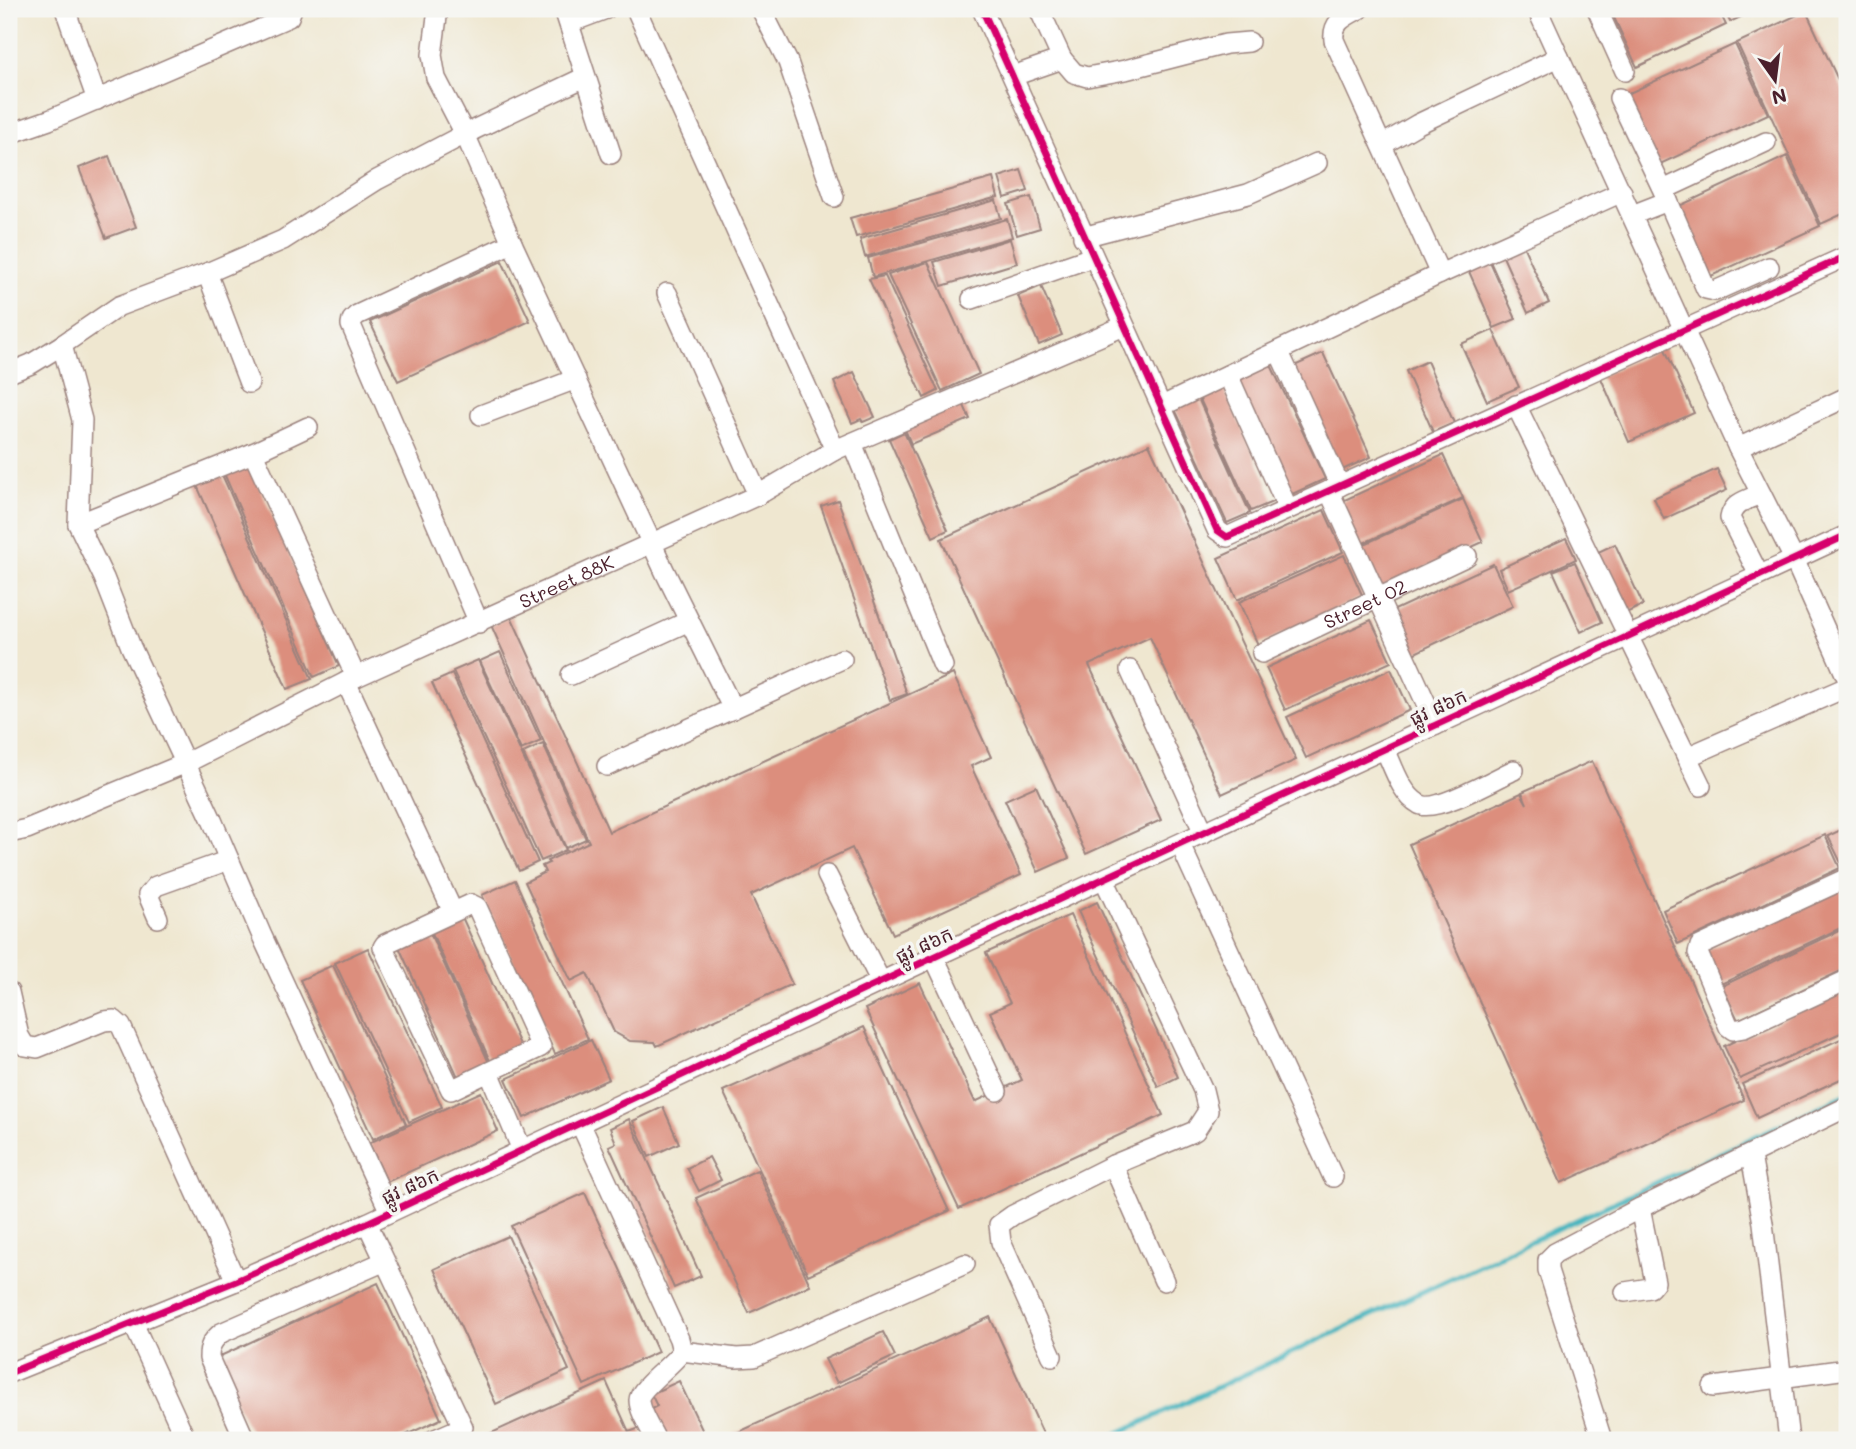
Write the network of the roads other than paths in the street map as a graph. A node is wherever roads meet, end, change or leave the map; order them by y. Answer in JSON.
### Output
{"nodes":[{"id":1,"x":65,"y":9,"type":"edge"},
{"id":2,"x":292,"y":9,"type":"edge"},
{"id":3,"x":438,"y":9,"type":"edge"},
{"id":4,"x":606,"y":9,"type":"edge"},
{"id":5,"x":636,"y":9,"type":"edge"},
{"id":6,"x":761,"y":9,"type":"edge"},
{"id":7,"x":982,"y":9,"type":"edge"},
{"id":8,"x":1040,"y":9,"type":"edge"},
{"id":9,"x":1359,"y":9,"type":"edge"},
{"id":10,"x":1537,"y":9,"type":"edge"},
{"id":11,"x":1597,"y":9,"type":"edge"},
{"id":12,"x":566,"y":16,"type":"edge"},
{"id":13,"x":1249,"y":42,"type":"dead end"},
{"id":14,"x":1559,"y":57,"type":"junction"},
{"id":15,"x":1062,"y":59,"type":"junction"},
{"id":16,"x":1625,"y":71,"type":"dead end"},
{"id":17,"x":1013,"y":76,"type":"junction"},
{"id":18,"x":585,"y":78,"type":"junction"},
{"id":19,"x":1619,"y":98,"type":"dead end"},
{"id":20,"x":97,"y":100,"type":"junction"},
{"id":21,"x":9,"y":134,"type":"edge"},
{"id":22,"x":465,"y":134,"type":"junction"},
{"id":23,"x":1766,"y":142,"type":"dead end"},
{"id":24,"x":1382,"y":145,"type":"junction"},
{"id":25,"x":611,"y":154,"type":"dead end"},
{"id":26,"x":1317,"y":163,"type":"dead end"},
{"id":27,"x":1622,"y":192,"type":"junction"},
{"id":28,"x":1665,"y":195,"type":"junction"},
{"id":29,"x":834,"y":197,"type":"dead end"},
{"id":30,"x":1632,"y":215,"type":"junction"},
{"id":31,"x":1083,"y":237,"type":"junction"},
{"id":32,"x":512,"y":243,"type":"junction"},
{"id":33,"x":1847,"y":256,"type":"edge"},
{"id":34,"x":1093,"y":257,"type":"junction"},
{"id":35,"x":1769,"y":267,"type":"dead end"},
{"id":36,"x":207,"y":273,"type":"junction"},
{"id":37,"x":1440,"y":274,"type":"junction"},
{"id":38,"x":667,"y":293,"type":"dead end"},
{"id":39,"x":972,"y":299,"type":"dead end"},
{"id":40,"x":1124,"y":326,"type":"junction"},
{"id":41,"x":1684,"y":329,"type":"junction"},
{"id":42,"x":62,"y":345,"type":"junction"},
{"id":43,"x":1279,"y":352,"type":"junction"},
{"id":44,"x":9,"y":373,"type":"edge"},
{"id":45,"x":1228,"y":375,"type":"junction"},
{"id":46,"x":576,"y":379,"type":"junction"},
{"id":47,"x":249,"y":383,"type":"dead end"},
{"id":48,"x":1847,"y":397,"type":"edge"},
{"id":49,"x":1516,"y":405,"type":"junction"},
{"id":50,"x":1162,"y":406,"type":"junction"},
{"id":51,"x":481,"y":415,"type":"dead end"},
{"id":52,"x":308,"y":427,"type":"dead end"},
{"id":53,"x":843,"y":447,"type":"junction"},
{"id":54,"x":1738,"y":448,"type":"junction"},
{"id":55,"x":253,"y":453,"type":"junction"},
{"id":56,"x":1334,"y":488,"type":"junction"},
{"id":57,"x":1761,"y":494,"type":"junction"},
{"id":58,"x":758,"y":495,"type":"junction"},
{"id":59,"x":1288,"y":509,"type":"junction"},
{"id":60,"x":78,"y":524,"type":"junction"},
{"id":61,"x":1847,"y":535,"type":"edge"},
{"id":62,"x":652,"y":543,"type":"junction"},
{"id":63,"x":1467,"y":556,"type":"dead end"},
{"id":64,"x":1794,"y":559,"type":"junction"},
{"id":65,"x":1759,"y":575,"type":"junction"},
{"id":66,"x":1378,"y":598,"type":"junction"},
{"id":67,"x":689,"y":621,"type":"junction"},
{"id":68,"x":479,"y":624,"type":"junction"},
{"id":69,"x":1629,"y":636,"type":"junction"},
{"id":70,"x":1262,"y":653,"type":"dead end"},
{"id":71,"x":842,"y":659,"type":"dead end"},
{"id":72,"x":943,"y":666,"type":"dead end"},
{"id":73,"x":1130,"y":670,"type":"dead end"},
{"id":74,"x":571,"y":675,"type":"dead end"},
{"id":75,"x":1847,"y":678,"type":"edge"},
{"id":76,"x":351,"y":680,"type":"junction"},
{"id":77,"x":1847,"y":687,"type":"edge"},
{"id":78,"x":733,"y":709,"type":"junction"},
{"id":79,"x":1436,"y":725,"type":"junction"},
{"id":80,"x":1385,"y":749,"type":"junction"},
{"id":81,"x":1687,"y":757,"type":"junction"},
{"id":82,"x":186,"y":763,"type":"junction"},
{"id":83,"x":607,"y":766,"type":"dead end"},
{"id":84,"x":1514,"y":770,"type":"dead end"},
{"id":85,"x":1701,"y":786,"type":"dead end"},
{"id":86,"x":1204,"y":832,"type":"junction"},
{"id":87,"x":9,"y":833,"type":"edge"},
{"id":88,"x":1180,"y":844,"type":"junction"},
{"id":89,"x":229,"y":860,"type":"junction"},
{"id":90,"x":827,"y":875,"type":"dead end"},
{"id":91,"x":1847,"y":878,"type":"edge"},
{"id":92,"x":1104,"y":879,"type":"junction"},
{"id":93,"x":453,"y":912,"type":"junction"},
{"id":94,"x":158,"y":918,"type":"dead end"},
{"id":95,"x":934,"y":957,"type":"junction"},
{"id":96,"x":1847,"y":980,"type":"edge"},
{"id":97,"x":881,"y":982,"type":"junction"},
{"id":98,"x":9,"y":992,"type":"edge"},
{"id":99,"x":489,"y":1072,"type":"junction"},
{"id":100,"x":997,"y":1091,"type":"dead end"},
{"id":101,"x":1847,"y":1107,"type":"edge"},
{"id":102,"x":580,"y":1123,"type":"junction"},
{"id":103,"x":522,"y":1150,"type":"junction"},
{"id":104,"x":1752,"y":1156,"type":"junction"},
{"id":105,"x":1113,"y":1165,"type":"junction"},
{"id":106,"x":1333,"y":1177,"type":"dead end"},
{"id":107,"x":1640,"y":1208,"type":"junction"},
{"id":108,"x":390,"y":1212,"type":"junction"},
{"id":109,"x":367,"y":1223,"type":"junction"},
{"id":110,"x":383,"y":1262,"type":"junction"},
{"id":111,"x":965,"y":1264,"type":"dead end"},
{"id":112,"x":236,"y":1281,"type":"junction"},
{"id":113,"x":1164,"y":1281,"type":"dead end"},
{"id":114,"x":1625,"y":1292,"type":"dead end"},
{"id":115,"x":132,"y":1323,"type":"junction"},
{"id":116,"x":682,"y":1351,"type":"junction"},
{"id":117,"x":1052,"y":1356,"type":"dead end"},
{"id":118,"x":1847,"y":1369,"type":"edge"},
{"id":119,"x":9,"y":1373,"type":"edge"},
{"id":120,"x":1781,"y":1377,"type":"junction"},
{"id":121,"x":1713,"y":1387,"type":"dead end"},
{"id":122,"x":187,"y":1440,"type":"edge"},
{"id":123,"x":245,"y":1440,"type":"edge"},
{"id":124,"x":433,"y":1440,"type":"edge"},
{"id":125,"x":656,"y":1440,"type":"edge"},
{"id":126,"x":1602,"y":1440,"type":"edge"},
{"id":127,"x":1788,"y":1440,"type":"edge"}],
"edges":[{"from":1,"to":20,"type":"street"},
{"from":2,"to":20,"type":"street"},
{"from":3,"to":22,"type":"street"},
{"from":4,"to":12,"type":"street"},
{"from":5,"to":53,"type":"street"},
{"from":6,"to":29,"type":"street"},
{"from":7,"to":17,"type":"street"},
{"from":8,"to":15,"type":"street"},
{"from":9,"to":24,"type":"street"},
{"from":10,"to":14,"type":"street"},
{"from":11,"to":16,"type":"street"},
{"from":12,"to":18,"type":"street"},
{"from":13,"to":15,"type":"street"},
{"from":14,"to":24,"type":"street"},
{"from":14,"to":27,"type":"street"},
{"from":15,"to":17,"type":"street"},
{"from":17,"to":31,"type":"street"},
{"from":18,"to":22,"type":"street"},
{"from":18,"to":25,"type":"street"},
{"from":19,"to":28,"type":"street"},
{"from":20,"to":21,"type":"street"},
{"from":22,"to":32,"type":"street"},
{"from":22,"to":36,"type":"street"},
{"from":23,"to":28,"type":"street"},
{"from":24,"to":37,"type":"street"},
{"from":26,"to":31,"type":"street"},
{"from":27,"to":30,"type":"street"},
{"from":27,"to":37,"type":"street"},
{"from":28,"to":30,"type":"street"},
{"from":28,"to":35,"type":"street"},
{"from":30,"to":41,"type":"street"},
{"from":31,"to":34,"type":"street"},
{"from":32,"to":46,"type":"street"},
{"from":32,"to":68,"type":"street"},
{"from":33,"to":41,"type":"street"},
{"from":34,"to":39,"type":"street"},
{"from":34,"to":40,"type":"street"},
{"from":36,"to":42,"type":"street"},
{"from":36,"to":47,"type":"street"},
{"from":37,"to":43,"type":"street"},
{"from":38,"to":58,"type":"street"},
{"from":40,"to":50,"type":"street"},
{"from":40,"to":53,"type":"street","name":"Street 88K"},
{"from":41,"to":49,"type":"street"},
{"from":41,"to":54,"type":"street"},
{"from":42,"to":44,"type":"street"},
{"from":42,"to":60,"type":"street"},
{"from":43,"to":45,"type":"street"},
{"from":43,"to":56,"type":"street"},
{"from":45,"to":50,"type":"street"},
{"from":45,"to":59,"type":"street"},
{"from":46,"to":51,"type":"street"},
{"from":46,"to":62,"type":"street"},
{"from":48,"to":54,"type":"street"},
{"from":49,"to":56,"type":"street"},
{"from":49,"to":69,"type":"street"},
{"from":50,"to":59,"type":"street"},
{"from":52,"to":55,"type":"street"},
{"from":53,"to":58,"type":"street","name":"Street 88K"},
{"from":53,"to":72,"type":"street"},
{"from":54,"to":57,"type":"street"},
{"from":55,"to":60,"type":"street"},
{"from":55,"to":76,"type":"street"},
{"from":56,"to":59,"type":"street"},
{"from":56,"to":66,"type":"street"},
{"from":57,"to":64,"type":"street"},
{"from":57,"to":65,"type":"street"},
{"from":58,"to":62,"type":"street","name":"Street 88K"},
{"from":60,"to":82,"type":"street"},
{"from":61,"to":64,"type":"street","name":"ផ្លូវ ៨៦ក"},
{"from":62,"to":67,"type":"street"},
{"from":62,"to":68,"type":"street","name":"Street 88K"},
{"from":63,"to":66,"type":"street","name":"Street 02"},
{"from":64,"to":65,"type":"street","name":"ផ្លូវ ៨៦ក"},
{"from":64,"to":75,"type":"street"},
{"from":65,"to":69,"type":"street","name":"ផ្លូវ ៨៦ក"},
{"from":66,"to":70,"type":"street","name":"Street 02"},
{"from":66,"to":79,"type":"street"},
{"from":67,"to":74,"type":"street"},
{"from":67,"to":78,"type":"street"},
{"from":68,"to":76,"type":"street","name":"Street 88K"},
{"from":69,"to":79,"type":"street","name":"ផ្លូវ ៨៦ក"},
{"from":69,"to":81,"type":"street"},
{"from":71,"to":78,"type":"street"},
{"from":73,"to":86,"type":"street"},
{"from":76,"to":82,"type":"street","name":"Street 88K"},
{"from":76,"to":93,"type":"street"},
{"from":77,"to":81,"type":"street"},
{"from":78,"to":83,"type":"street"},
{"from":79,"to":80,"type":"street","name":"ផ្លូវ ៨៦ក"},
{"from":80,"to":84,"type":"street"},
{"from":80,"to":86,"type":"street","name":"ផ្លូវ ៨៦ក"},
{"from":81,"to":85,"type":"street"},
{"from":82,"to":87,"type":"street","name":"Street 88K"},
{"from":82,"to":89,"type":"street"},
{"from":86,"to":88,"type":"street","name":"ផ្លូវ ៨៦ក"},
{"from":88,"to":92,"type":"street","name":"ផ្លូវ ៨៦ក"},
{"from":88,"to":106,"type":"street"},
{"from":89,"to":94,"type":"street"},
{"from":89,"to":108,"type":"street"},
{"from":90,"to":97,"type":"street"},
{"from":91,"to":96,"type":"street"},
{"from":92,"to":95,"type":"street","name":"ផ្លូវ ៨៦ក"},
{"from":92,"to":105,"type":"street"},
{"from":93,"to":99,"type":"street"},
{"from":93,"to":99,"type":"street"},
{"from":95,"to":97,"type":"street","name":"ផ្លូវ ៨៦ក"},
{"from":95,"to":100,"type":"street"},
{"from":97,"to":102,"type":"street","name":"ផ្លូវ ៨៦ក"},
{"from":98,"to":112,"type":"street"},
{"from":99,"to":103,"type":"street"},
{"from":101,"to":104,"type":"street"},
{"from":102,"to":103,"type":"street","name":"ផ្លូវ ៨៦ក"},
{"from":102,"to":116,"type":"street"},
{"from":103,"to":108,"type":"street","name":"ផ្លូវ ៨៦ក"},
{"from":104,"to":107,"type":"street"},
{"from":104,"to":120,"type":"street"},
{"from":105,"to":113,"type":"street"},
{"from":105,"to":117,"type":"street"},
{"from":107,"to":114,"type":"street"},
{"from":107,"to":126,"type":"street"},
{"from":108,"to":109,"type":"street","name":"ផ្លូវ ៨៦ក"},
{"from":109,"to":110,"type":"street"},
{"from":109,"to":112,"type":"street","name":"ផ្លូវ ៨៦ក"},
{"from":110,"to":123,"type":"street"},
{"from":110,"to":124,"type":"street"},
{"from":111,"to":116,"type":"street"},
{"from":112,"to":115,"type":"street","name":"ផ្លូវ ៨៦ក"},
{"from":115,"to":119,"type":"street","name":"ផ្លូវ ៨៦ក"},
{"from":115,"to":122,"type":"street"},
{"from":116,"to":125,"type":"street"},
{"from":118,"to":120,"type":"street"},
{"from":120,"to":121,"type":"street"},
{"from":120,"to":127,"type":"street"}]}
